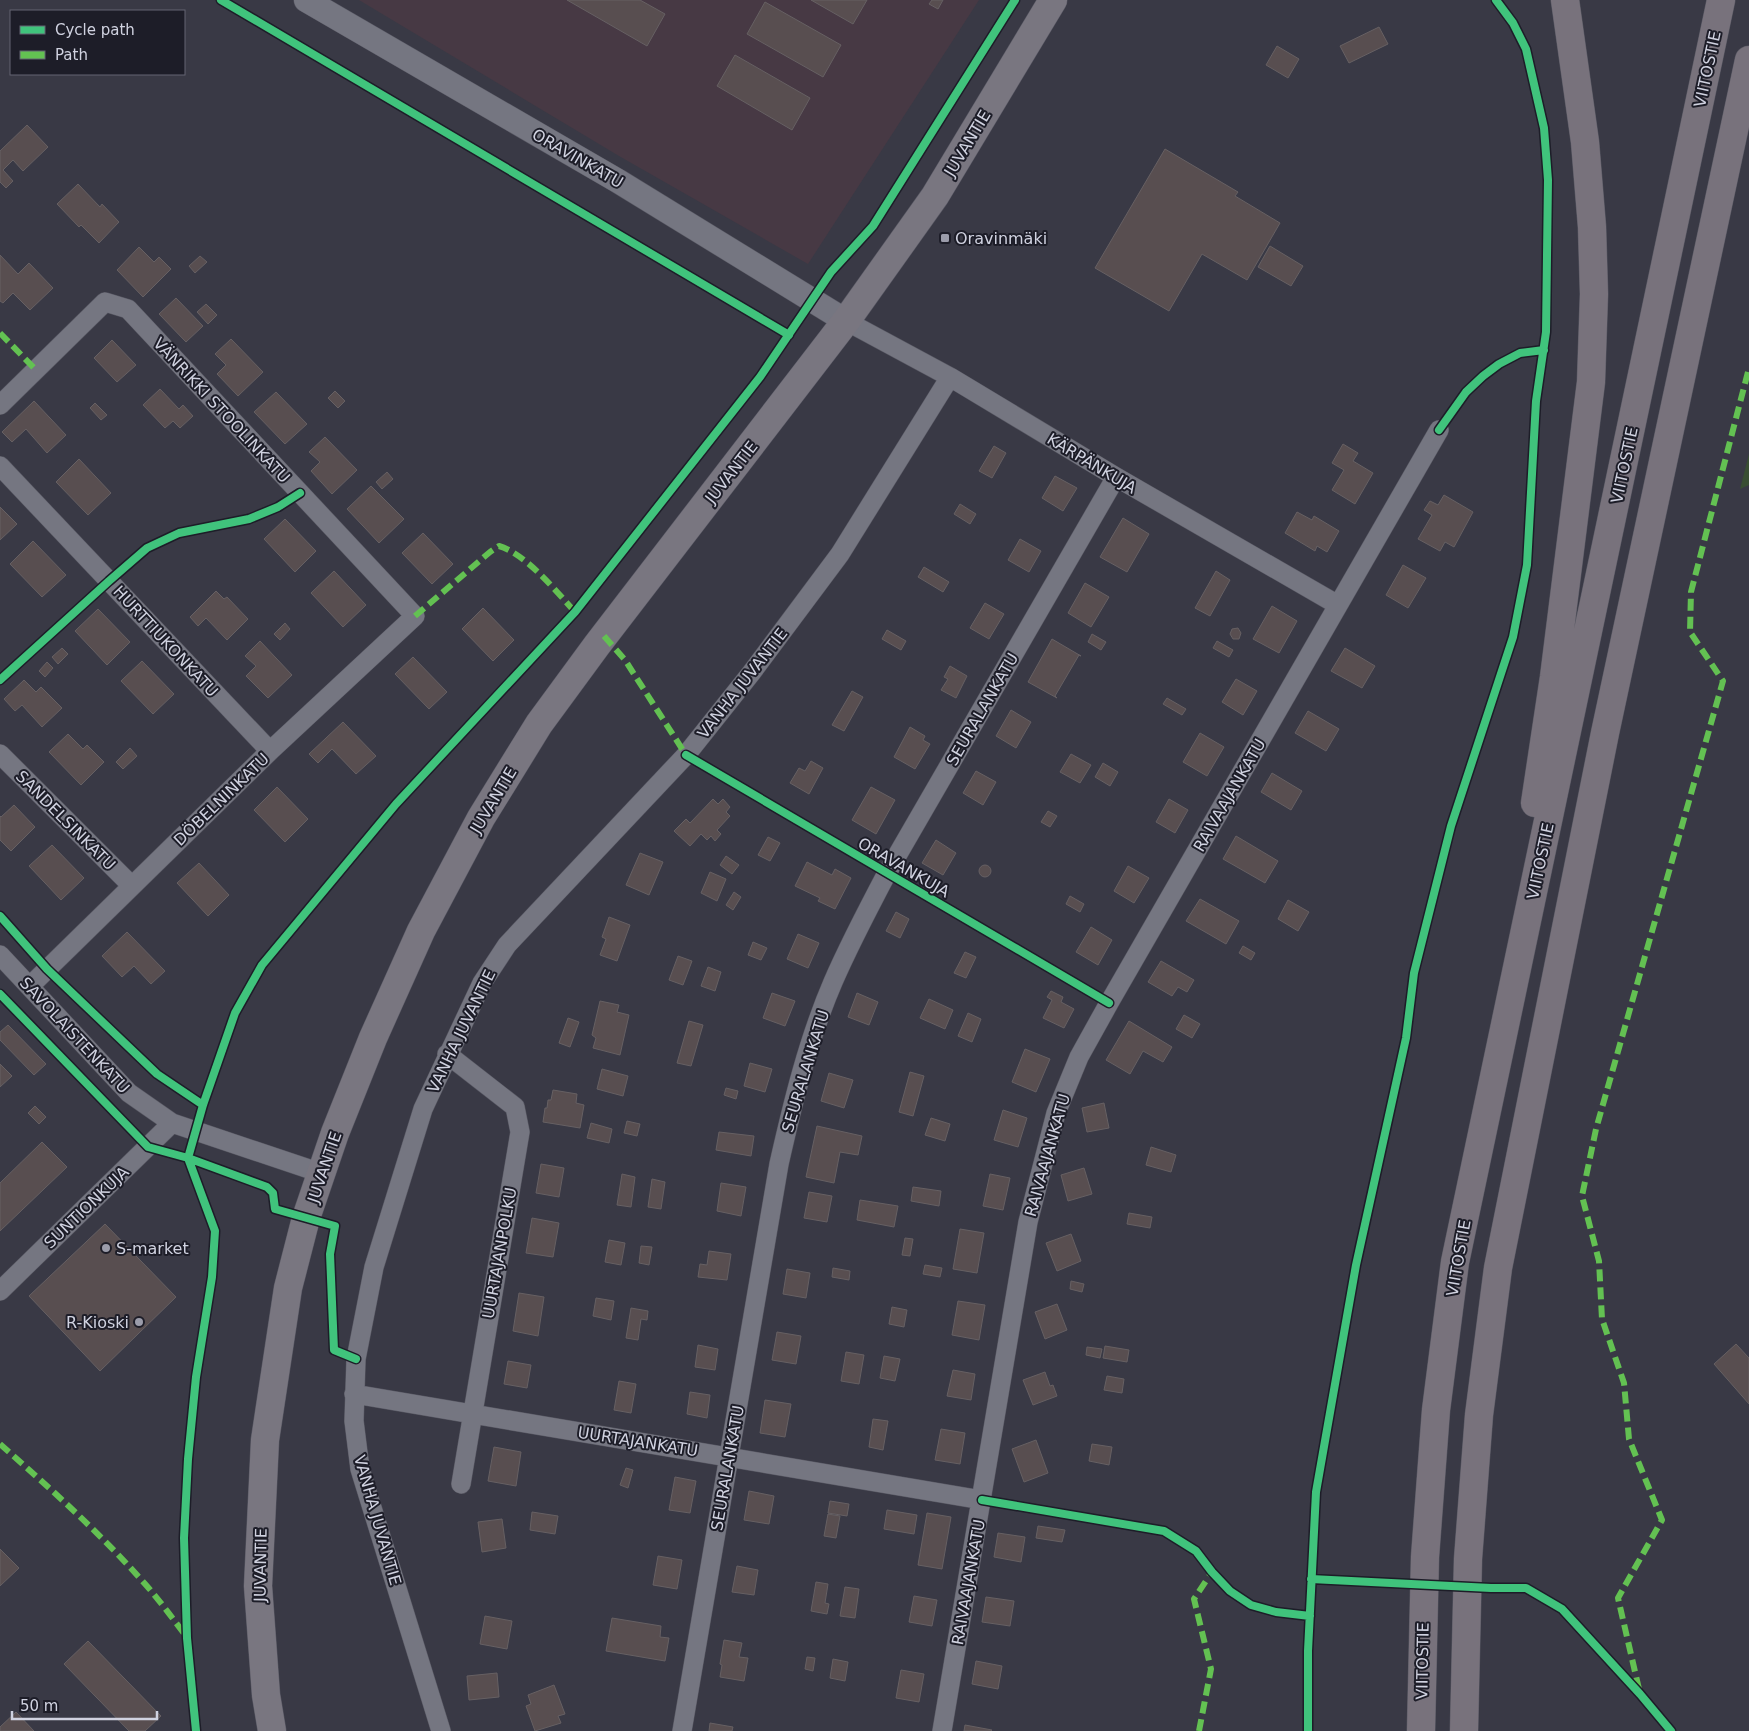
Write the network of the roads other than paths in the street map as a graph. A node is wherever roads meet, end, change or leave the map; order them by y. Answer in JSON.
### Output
{"nodes":[{"id":1,"x":306,"y":0,"type":"edge"},
{"id":2,"x":1053,"y":0,"type":"edge"},
{"id":3,"x":1565,"y":0,"type":"edge"},
{"id":4,"x":1721,"y":0,"type":"edge"},
{"id":5,"x":1749,"y":60,"type":"edge"},
{"id":6,"x":846,"y":321,"type":"junction"},
{"id":7,"x":950,"y":377,"type":"junction"},
{"id":8,"x":0,"y":405,"type":"edge"},
{"id":9,"x":1439,"y":430,"type":"dead end"},
{"id":10,"x":0,"y":466,"type":"edge"},
{"id":11,"x":1116,"y":477,"type":"junction"},
{"id":12,"x":1338,"y":605,"type":"junction"},
{"id":13,"x":415,"y":616,"type":"joint"},
{"id":14,"x":270,"y":751,"type":"junction"},
{"id":15,"x":0,"y":754,"type":"edge"},
{"id":16,"x":132,"y":886,"type":"junction"},
{"id":17,"x":0,"y":955,"type":"edge"},
{"id":18,"x":30,"y":986,"type":"junction"},
{"id":19,"x":1508,"y":1013,"type":"junction"},
{"id":20,"x":447,"y":1054,"type":"junction"},
{"id":21,"x":172,"y":1123,"type":"junction"},
{"id":22,"x":321,"y":1173,"type":"junction"},
{"id":23,"x":0,"y":1291,"type":"edge"},
{"id":24,"x":354,"y":1394,"type":"junction"},
{"id":25,"x":472,"y":1414,"type":"junction"},
{"id":26,"x":728,"y":1456,"type":"junction"},
{"id":27,"x":461,"y":1484,"type":"dead end"},
{"id":28,"x":982,"y":1500,"type":"junction"},
{"id":29,"x":272,"y":1731,"type":"edge"},
{"id":30,"x":441,"y":1731,"type":"edge"},
{"id":31,"x":682,"y":1731,"type":"edge"},
{"id":32,"x":942,"y":1731,"type":"edge"},
{"id":33,"x":1421,"y":1731,"type":"edge"},
{"id":34,"x":1464,"y":1731,"type":"edge"}],
"edges":[{"from":1,"to":6,"type":"street","name":"ORAVINKATU"},
{"from":2,"to":6,"type":"main road","name":"JUVANTIE"},
{"from":3,"to":19,"type":"highway"},
{"from":4,"to":19,"type":"highway","name":"VIITOSTIE"},
{"from":5,"to":34,"type":"highway"},
{"from":6,"to":7,"type":"street","name":"KÄRPÄNKUJA"},
{"from":6,"to":22,"type":"main road","name":"JUVANTIE"},
{"from":7,"to":11,"type":"street","name":"KÄRPÄNKUJA"},
{"from":7,"to":20,"type":"street","name":"VANHA JUVANTIE"},
{"from":8,"to":13,"type":"street","name":"VÄNRIKKI STOOLINKATU"},
{"from":9,"to":12,"type":"street","name":"RAIVAAJANKATU"},
{"from":10,"to":14,"type":"street","name":"HURTTIUKONKATU"},
{"from":11,"to":12,"type":"street","name":"KÄRPÄNKUJA"},
{"from":11,"to":26,"type":"street","name":"SEURALANKATU"},
{"from":12,"to":28,"type":"street","name":"RAIVAAJANKATU"},
{"from":13,"to":14,"type":"street","name":"DÖBELNINKATU"},
{"from":14,"to":16,"type":"street","name":"DÖBELNINKATU"},
{"from":15,"to":16,"type":"street","name":"SANDELSINKATU"},
{"from":16,"to":18,"type":"street","name":"DÖBELNINKATU"},
{"from":17,"to":18,"type":"street","name":"SAVOLAISTENKATU"},
{"from":18,"to":21,"type":"street","name":"SAVOLAISTENKATU"},
{"from":19,"to":33,"type":"highway","name":"VIITOSTIE"},
{"from":20,"to":24,"type":"street","name":"VANHA JUVANTIE"},
{"from":20,"to":25,"type":"street","name":"UURTAJANPOLKU"},
{"from":21,"to":22,"type":"street","name":"SAVOLAISTENKATU"},
{"from":21,"to":23,"type":"street","name":"SUNTIONKUJA"},
{"from":22,"to":29,"type":"main road","name":"JUVANTIE"},
{"from":24,"to":25,"type":"street","name":"UURTAJANKATU"},
{"from":24,"to":30,"type":"street","name":"VANHA JUVANTIE"},
{"from":25,"to":26,"type":"street","name":"UURTAJANKATU"},
{"from":25,"to":27,"type":"street","name":"UURTAJANPOLKU"},
{"from":26,"to":28,"type":"street","name":"UURTAJANKATU"},
{"from":26,"to":31,"type":"street","name":"SEURALANKATU"},
{"from":28,"to":32,"type":"street","name":"RAIVAAJANKATU"}]}
